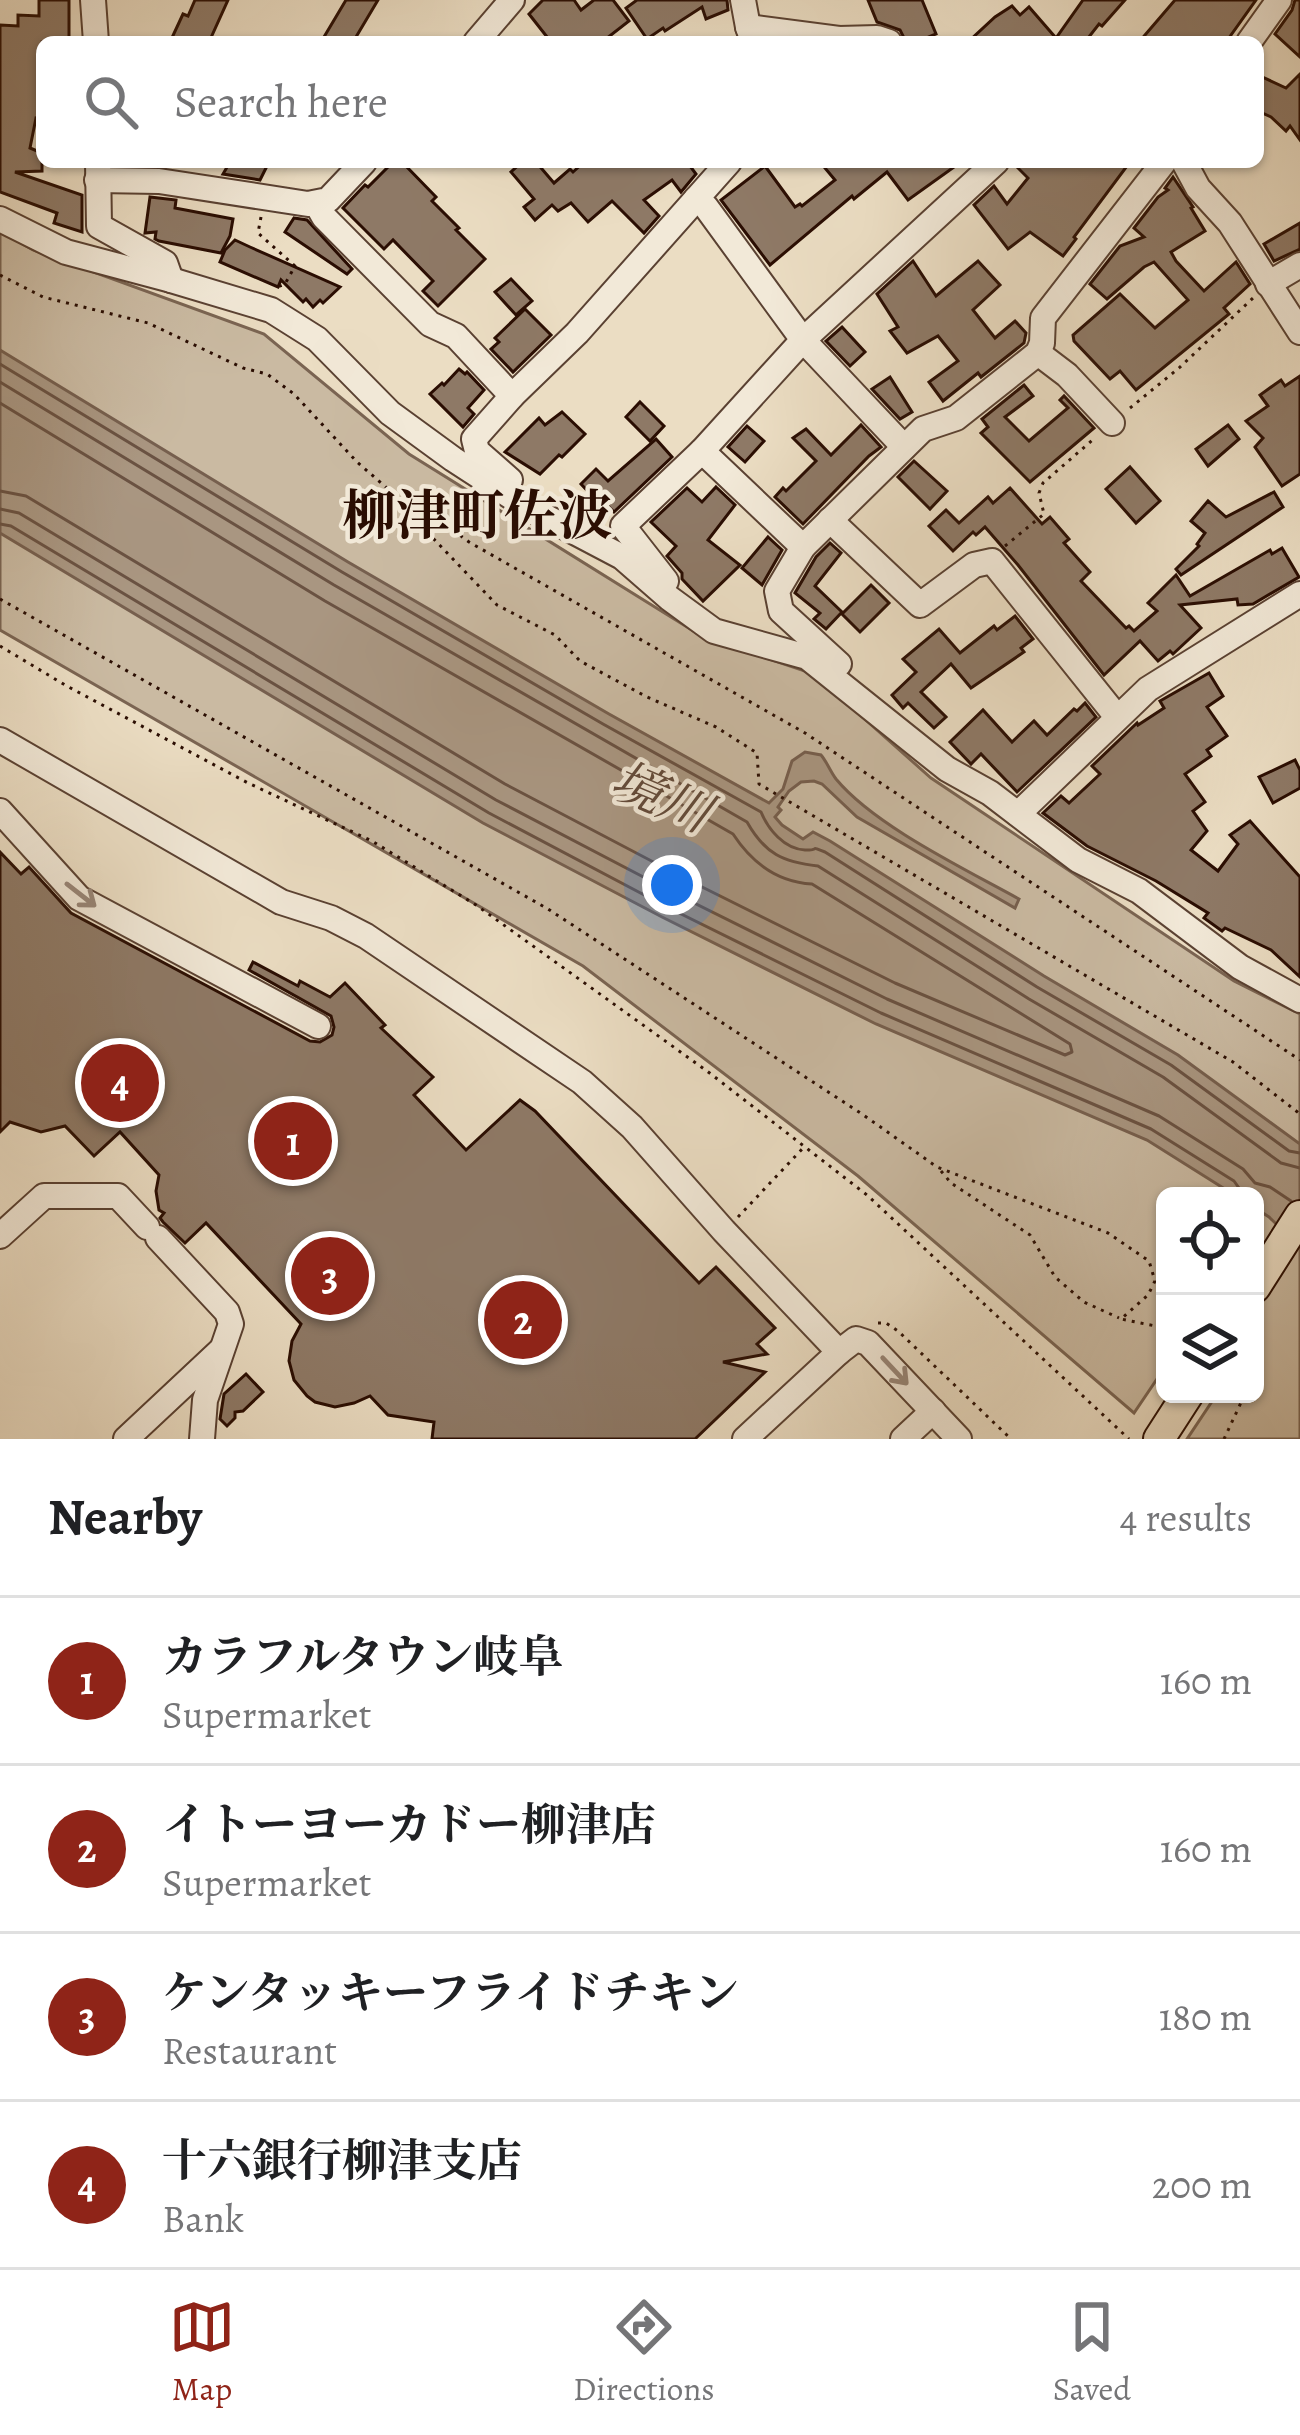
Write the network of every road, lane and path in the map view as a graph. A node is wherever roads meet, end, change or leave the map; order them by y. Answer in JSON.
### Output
{"nodes":[{"id":1,"x":93,"y":0,"type":"edge"},
{"id":2,"x":512,"y":0,"type":"edge"},
{"id":3,"x":743,"y":0,"type":"edge"},
{"id":4,"x":1279,"y":0,"type":"edge"},
{"id":5,"x":751,"y":35,"type":"edge"},
{"id":6,"x":96,"y":36,"type":"edge"},
{"id":7,"x":481,"y":36,"type":"edge"},
{"id":8,"x":1254,"y":36,"type":"edge"},
{"id":9,"x":358,"y":168,"type":"edge"},
{"id":10,"x":724,"y":168,"type":"edge"},
{"id":11,"x":989,"y":168,"type":"edge"},
{"id":12,"x":1159,"y":168,"type":"edge"},
{"id":13,"x":1187,"y":168,"type":"edge"},
{"id":14,"x":98,"y":171,"type":"edge"},
{"id":15,"x":265,"y":197,"type":"junction"},
{"id":16,"x":696,"y":199,"type":"junction"},
{"id":17,"x":316,"y":203,"type":"junction"},
{"id":18,"x":0,"y":219,"type":"edge"},
{"id":19,"x":1300,"y":265,"type":"edge"},
{"id":20,"x":0,"y":275,"type":"edge"},
{"id":21,"x":171,"y":280,"type":"junction"},
{"id":22,"x":1268,"y":284,"type":"junction"},
{"id":23,"x":272,"y":290,"type":"dead end"},
{"id":24,"x":1300,"y":332,"type":"edge"},
{"id":25,"x":803,"y":340,"type":"junction"},
{"id":26,"x":1038,"y":353,"type":"junction"},
{"id":27,"x":512,"y":396,"type":"junction"},
{"id":28,"x":1112,"y":422,"type":"dead end"},
{"id":29,"x":904,"y":447,"type":"junction"},
{"id":30,"x":701,"y":451,"type":"junction"},
{"id":31,"x":527,"y":506,"type":"junction"},
{"id":32,"x":422,"y":513,"type":"junction"},
{"id":33,"x":830,"y":520,"type":"junction"},
{"id":34,"x":803,"y":547,"type":"junction"},
{"id":35,"x":1300,"y":594,"type":"edge"},
{"id":36,"x":669,"y":598,"type":"junction"},
{"id":37,"x":0,"y":599,"type":"edge"},
{"id":38,"x":0,"y":646,"type":"edge"},
{"id":39,"x":845,"y":689,"type":"junction"},
{"id":40,"x":1117,"y":716,"type":"junction"},
{"id":41,"x":0,"y":740,"type":"edge"},
{"id":42,"x":0,"y":811,"type":"edge"},
{"id":43,"x":1018,"y":814,"type":"junction"},
{"id":44,"x":1300,"y":1000,"type":"edge"},
{"id":45,"x":318,"y":1026,"type":"dead end"},
{"id":46,"x":1300,"y":1060,"type":"edge"},
{"id":47,"x":1300,"y":1114,"type":"edge"},
{"id":48,"x":805,"y":1145,"type":"junction"},
{"id":49,"x":937,"y":1167,"type":"junction"},
{"id":50,"x":1300,"y":1216,"type":"edge"},
{"id":51,"x":724,"y":1231,"type":"junction"},
{"id":52,"x":0,"y":1236,"type":"edge"},
{"id":53,"x":1264,"y":1273,"type":"edge"},
{"id":54,"x":1121,"y":1319,"type":"junction"},
{"id":55,"x":875,"y":1323,"type":"dead end"},
{"id":56,"x":1156,"y":1326,"type":"edge"},
{"id":57,"x":221,"y":1350,"type":"junction"},
{"id":58,"x":839,"y":1352,"type":"junction"},
{"id":59,"x":1182,"y":1403,"type":"edge"},
{"id":60,"x":1241,"y":1403,"type":"edge"},
{"id":61,"x":933,"y":1411,"type":"junction"},
{"id":62,"x":126,"y":1439,"type":"edge"},
{"id":63,"x":202,"y":1439,"type":"edge"},
{"id":64,"x":745,"y":1439,"type":"edge"},
{"id":65,"x":903,"y":1439,"type":"edge"},
{"id":66,"x":959,"y":1439,"type":"edge"},
{"id":67,"x":1011,"y":1439,"type":"edge"},
{"id":68,"x":1129,"y":1439,"type":"edge"},
{"id":69,"x":1159,"y":1439,"type":"edge"},
{"id":70,"x":1224,"y":1439,"type":"edge"}],
"edges":[{"from":1,"to":6,"type":"street"},
{"from":2,"to":7,"type":"street"},
{"from":3,"to":5,"type":"street"},
{"from":4,"to":8,"type":"street"},
{"from":9,"to":17,"type":"street"},
{"from":10,"to":16,"type":"street"},
{"from":11,"to":25,"type":"street"},
{"from":12,"to":26,"type":"street"},
{"from":13,"to":22,"type":"street"},
{"from":14,"to":15,"type":"street"},
{"from":14,"to":21,"type":"street"},
{"from":15,"to":17,"type":"street"},
{"from":15,"to":23,"type":"path"},
{"from":16,"to":25,"type":"street"},
{"from":16,"to":27,"type":"street"},
{"from":17,"to":27,"type":"street"},
{"from":18,"to":21,"type":"street"},
{"from":19,"to":22,"type":"street"},
{"from":20,"to":32,"type":"path"},
{"from":21,"to":31,"type":"street"},
{"from":22,"to":24,"type":"street"},
{"from":25,"to":29,"type":"street"},
{"from":25,"to":30,"type":"street"},
{"from":26,"to":28,"type":"street"},
{"from":26,"to":29,"type":"street"},
{"from":27,"to":31,"type":"street"},
{"from":29,"to":33,"type":"street"},
{"from":30,"to":34,"type":"street"},
{"from":30,"to":36,"type":"street"},
{"from":31,"to":36,"type":"street"},
{"from":32,"to":46,"type":"path"},
{"from":32,"to":47,"type":"path"},
{"from":33,"to":34,"type":"street"},
{"from":33,"to":40,"type":"street"},
{"from":34,"to":39,"type":"street"},
{"from":35,"to":40,"type":"street"},
{"from":36,"to":39,"type":"street"},
{"from":37,"to":49,"type":"path"},
{"from":38,"to":48,"type":"path"},
{"from":39,"to":43,"type":"street"},
{"from":40,"to":43,"type":"street"},
{"from":41,"to":51,"type":"street"},
{"from":42,"to":45,"type":"street","one_way":true},
{"from":43,"to":44,"type":"street"},
{"from":48,"to":51,"type":"path"},
{"from":48,"to":68,"type":"path"},
{"from":49,"to":54,"type":"path"},
{"from":49,"to":54,"type":"path"},
{"from":50,"to":53,"type":"main road"},
{"from":51,"to":58,"type":"street"},
{"from":52,"to":57,"type":"street"},
{"from":54,"to":56,"type":"path"},
{"from":55,"to":67,"type":"path"},
{"from":57,"to":62,"type":"street"},
{"from":57,"to":63,"type":"street"},
{"from":58,"to":61,"type":"street","one_way":true},
{"from":58,"to":64,"type":"street"},
{"from":59,"to":69,"type":"main road"},
{"from":60,"to":70,"type":"path"},
{"from":61,"to":65,"type":"street"},
{"from":61,"to":66,"type":"street"}]}
